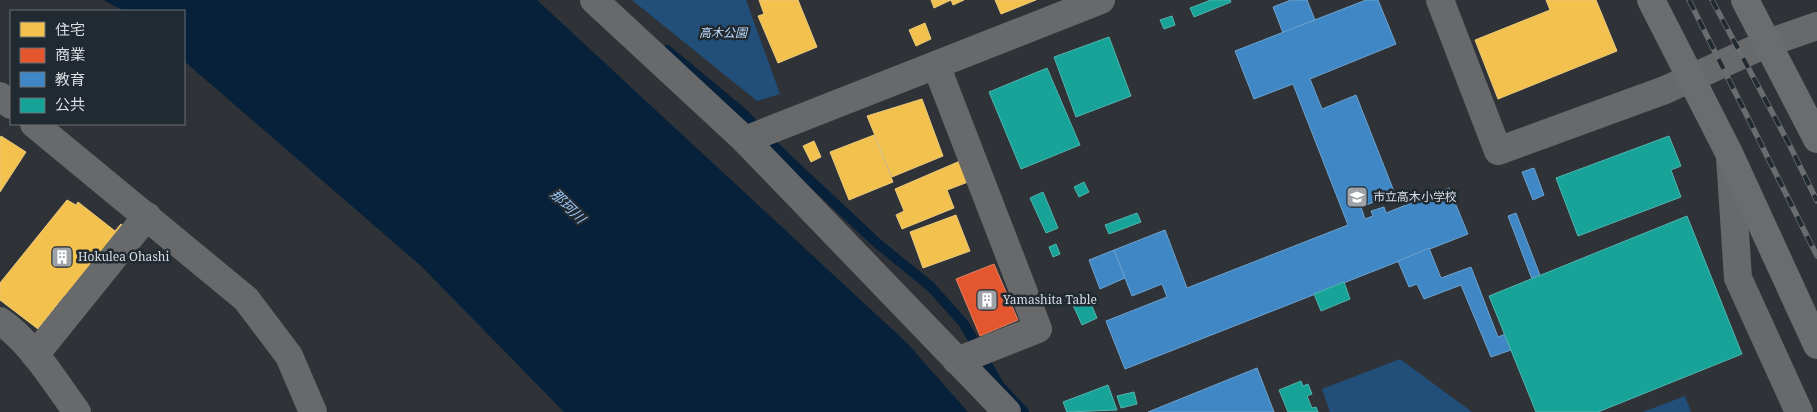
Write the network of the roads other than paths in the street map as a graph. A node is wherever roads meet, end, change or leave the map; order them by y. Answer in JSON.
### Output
{"nodes":[{"id":1,"x":594,"y":0,"type":"edge"},
{"id":2,"x":1101,"y":0,"type":"edge"},
{"id":3,"x":1440,"y":0,"type":"edge"},
{"id":4,"x":1651,"y":0,"type":"edge"},
{"id":5,"x":1745,"y":0,"type":"edge"},
{"id":6,"x":1817,"y":26,"type":"edge"},
{"id":7,"x":1768,"y":43,"type":"junction"},
{"id":8,"x":936,"y":65,"type":"junction"},
{"id":9,"x":1692,"y":78,"type":"junction"},
{"id":10,"x":0,"y":96,"type":"edge"},
{"id":11,"x":10,"y":104,"type":"edge"},
{"id":12,"x":35,"y":125,"type":"edge"},
{"id":13,"x":1815,"y":133,"type":"edge"},
{"id":14,"x":745,"y":140,"type":"junction"},
{"id":15,"x":1729,"y":153,"type":"junction"},
{"id":16,"x":147,"y":216,"type":"junction"},
{"id":17,"x":0,"y":320,"type":"edge"},
{"id":18,"x":1817,"y":345,"type":"edge"},
{"id":19,"x":35,"y":355,"type":"junction"},
{"id":20,"x":957,"y":361,"type":"junction"},
{"id":21,"x":77,"y":412,"type":"edge"},
{"id":22,"x":313,"y":412,"type":"edge"},
{"id":23,"x":1007,"y":412,"type":"edge"},
{"id":24,"x":1799,"y":412,"type":"edge"}],
"edges":[{"from":1,"to":14,"type":"street"},
{"from":2,"to":8,"type":"street"},
{"from":3,"to":9,"type":"street"},
{"from":4,"to":9,"type":"street"},
{"from":5,"to":7,"type":"street"},
{"from":6,"to":7,"type":"street"},
{"from":7,"to":9,"type":"street"},
{"from":7,"to":13,"type":"street"},
{"from":8,"to":14,"type":"street"},
{"from":8,"to":20,"type":"street"},
{"from":9,"to":15,"type":"street"},
{"from":10,"to":11,"type":"street"},
{"from":12,"to":16,"type":"street"},
{"from":14,"to":20,"type":"street"},
{"from":15,"to":18,"type":"street"},
{"from":15,"to":24,"type":"street"},
{"from":16,"to":19,"type":"street"},
{"from":16,"to":22,"type":"street"},
{"from":17,"to":19,"type":"street"},
{"from":19,"to":21,"type":"street"},
{"from":20,"to":23,"type":"street"}]}
